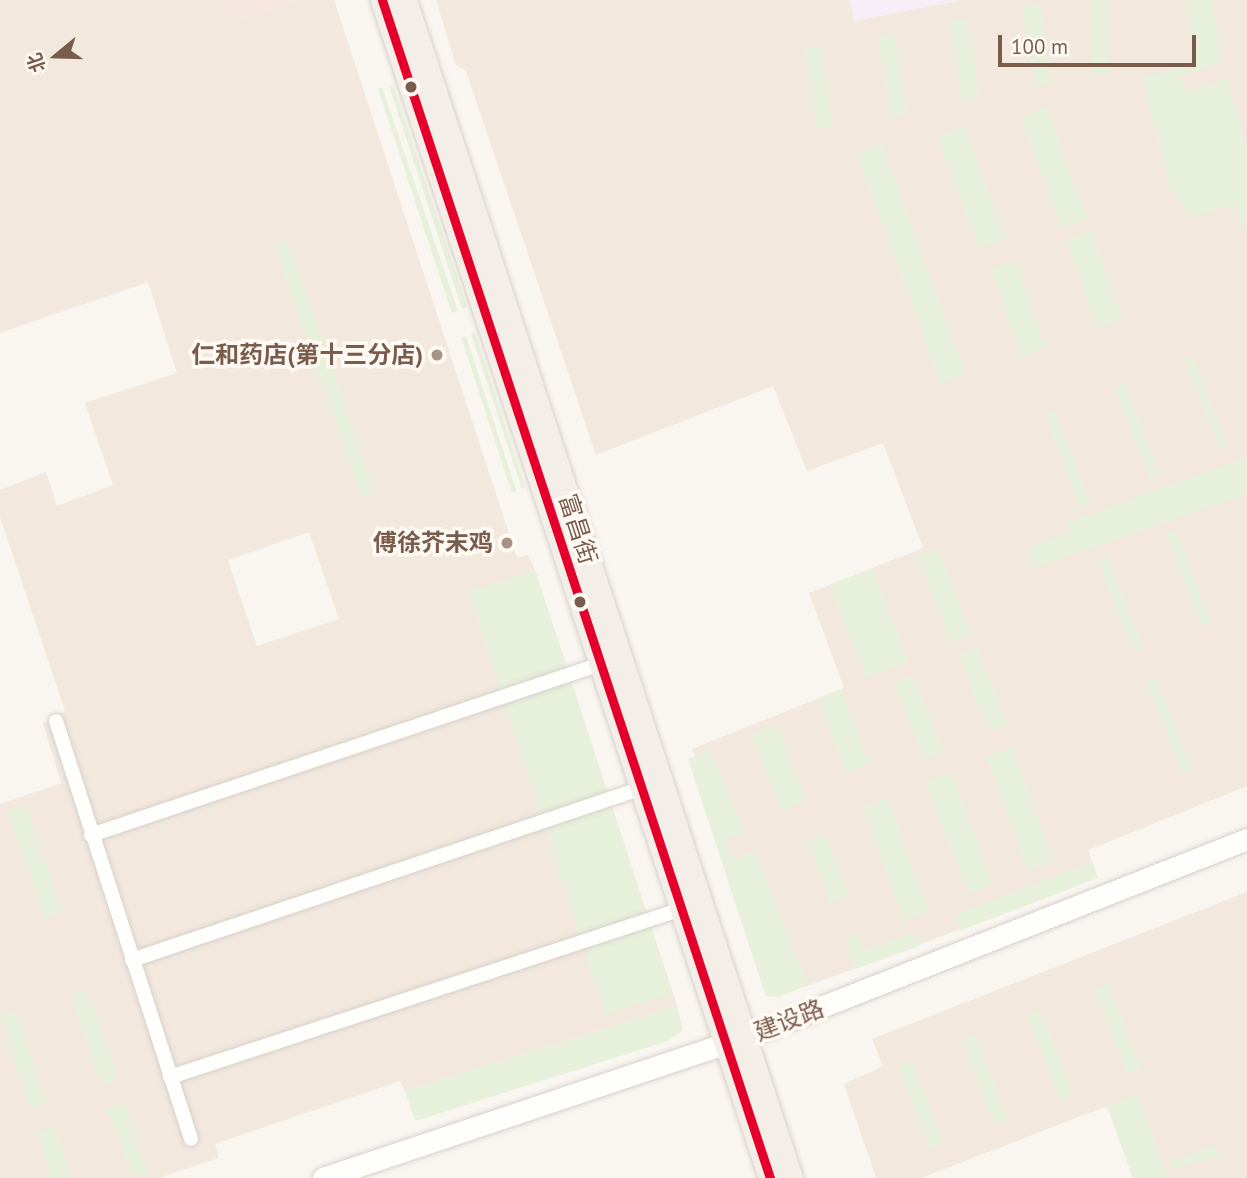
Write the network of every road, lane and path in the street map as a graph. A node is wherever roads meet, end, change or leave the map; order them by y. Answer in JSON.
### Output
{"nodes":[{"id":1,"x":382,"y":0,"type":"edge"},
{"id":2,"x":405,"y":0,"type":"edge"},
{"id":3,"x":601,"y":664,"type":"junction"},
{"id":4,"x":56,"y":721,"type":"dead end"},
{"id":5,"x":642,"y":788,"type":"junction"},
{"id":6,"x":90,"y":835,"type":"junction"},
{"id":7,"x":1247,"y":839,"type":"edge"},
{"id":8,"x":682,"y":909,"type":"junction"},
{"id":9,"x":132,"y":960,"type":"junction"},
{"id":10,"x":735,"y":1039,"type":"junction"},
{"id":11,"x":170,"y":1077,"type":"junction"},
{"id":12,"x":191,"y":1139,"type":"dead end"},
{"id":13,"x":323,"y":1178,"type":"edge"},
{"id":14,"x":770,"y":1178,"type":"edge"},
{"id":15,"x":791,"y":1178,"type":"edge"}],
"edges":[{"from":1,"to":3,"type":"main road","name":"富昌街"},
{"from":2,"to":10,"type":"main road","name":"富昌街"},
{"from":3,"to":5,"type":"main road","name":"富昌街"},
{"from":3,"to":6,"type":"street"},
{"from":4,"to":6,"type":"street"},
{"from":5,"to":8,"type":"main road","name":"富昌街"},
{"from":5,"to":9,"type":"street"},
{"from":6,"to":9,"type":"street"},
{"from":7,"to":10,"type":"street","name":"建设路"},
{"from":8,"to":10,"type":"main road","name":"富昌街"},
{"from":8,"to":11,"type":"street"},
{"from":9,"to":11,"type":"street"},
{"from":10,"to":13,"type":"street","name":"建设路"},
{"from":10,"to":14,"type":"main road","name":"富昌街"},
{"from":10,"to":15,"type":"main road","name":"富昌街"},
{"from":11,"to":12,"type":"street"}]}
